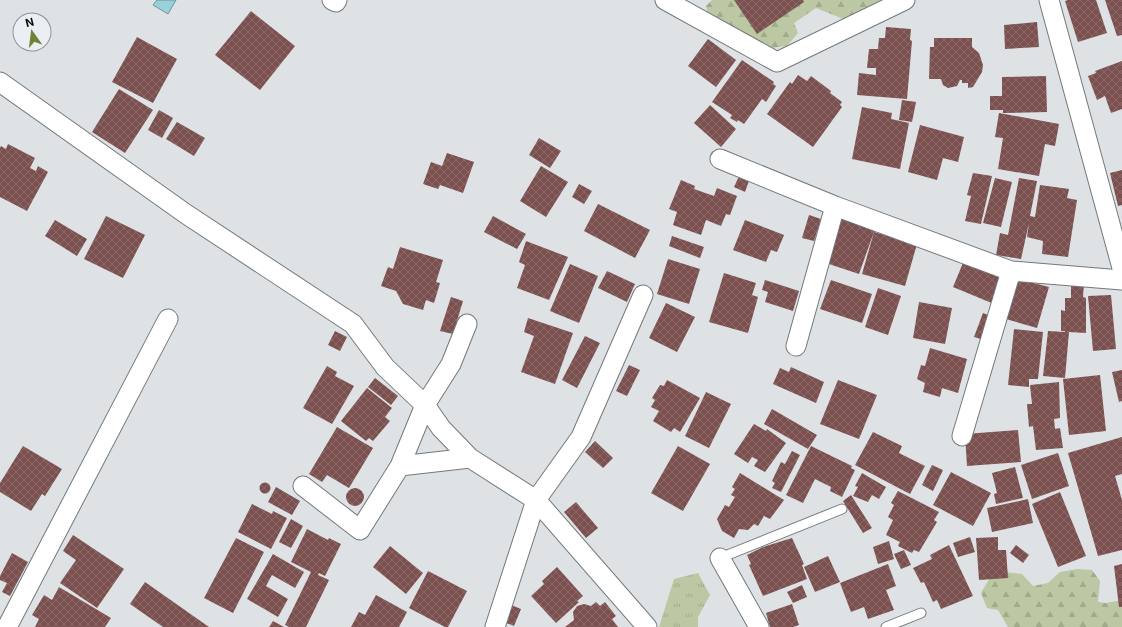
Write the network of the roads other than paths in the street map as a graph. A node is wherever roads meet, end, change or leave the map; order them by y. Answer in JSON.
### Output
{"nodes":[{"id":1,"x":332,"y":0,"type":"edge"},
{"id":2,"x":337,"y":0,"type":"edge"},
{"id":3,"x":665,"y":0,"type":"edge"},
{"id":4,"x":905,"y":0,"type":"edge"},
{"id":5,"x":1049,"y":0,"type":"edge"},
{"id":6,"x":0,"y":82,"type":"edge"},
{"id":7,"x":720,"y":159,"type":"dead end"},
{"id":8,"x":835,"y":206,"type":"junction"},
{"id":9,"x":1122,"y":268,"type":"edge"},
{"id":10,"x":1011,"y":271,"type":"junction"},
{"id":11,"x":1122,"y":280,"type":"edge"},
{"id":12,"x":643,"y":295,"type":"dead end"},
{"id":13,"x":168,"y":319,"type":"dead end"},
{"id":14,"x":467,"y":324,"type":"dead end"},
{"id":15,"x":796,"y":346,"type":"dead end"},
{"id":16,"x":424,"y":405,"type":"junction"},
{"id":17,"x":962,"y":436,"type":"dead end"},
{"id":18,"x":470,"y":458,"type":"junction"},
{"id":19,"x":400,"y":466,"type":"junction"},
{"id":20,"x":303,"y":486,"type":"dead end"},
{"id":21,"x":536,"y":500,"type":"junction"},
{"id":22,"x":842,"y":509,"type":"dead end"},
{"id":23,"x":720,"y":558,"type":"joint"},
{"id":24,"x":921,"y":613,"type":"dead end"},
{"id":25,"x":7,"y":627,"type":"edge"},
{"id":26,"x":495,"y":627,"type":"edge"},
{"id":27,"x":647,"y":627,"type":"edge"},
{"id":28,"x":759,"y":627,"type":"edge"},
{"id":29,"x":886,"y":627,"type":"edge"}],
"edges":[{"from":1,"to":2,"type":"street"},
{"from":3,"to":4,"type":"street"},
{"from":5,"to":9,"type":"street"},
{"from":6,"to":16,"type":"street"},
{"from":7,"to":8,"type":"street"},
{"from":8,"to":10,"type":"street"},
{"from":8,"to":15,"type":"street"},
{"from":10,"to":11,"type":"street"},
{"from":10,"to":17,"type":"street"},
{"from":12,"to":21,"type":"street"},
{"from":13,"to":25,"type":"street"},
{"from":14,"to":16,"type":"street"},
{"from":16,"to":18,"type":"street"},
{"from":16,"to":19,"type":"street"},
{"from":18,"to":19,"type":"street"},
{"from":18,"to":21,"type":"street"},
{"from":19,"to":20,"type":"street"},
{"from":21,"to":26,"type":"street"},
{"from":21,"to":27,"type":"street"},
{"from":22,"to":23,"type":"lane"},
{"from":23,"to":28,"type":"street"},
{"from":24,"to":29,"type":"lane"}]}
